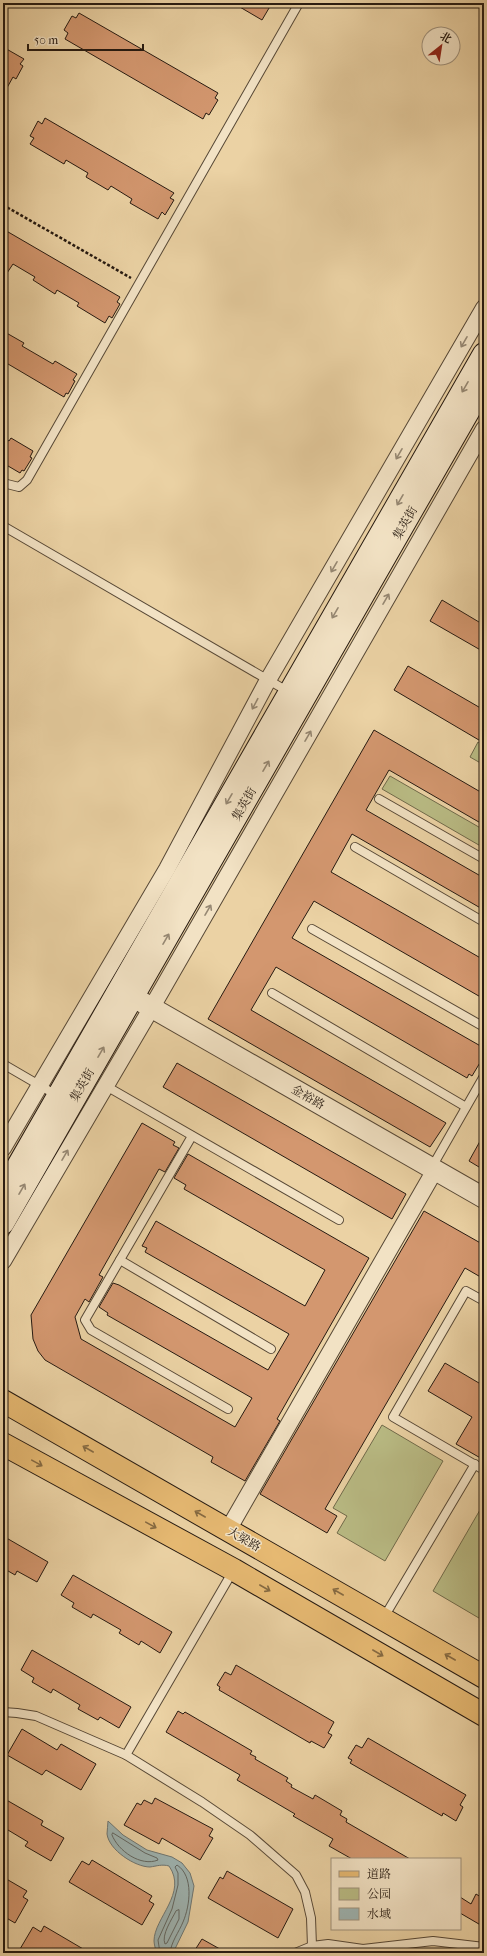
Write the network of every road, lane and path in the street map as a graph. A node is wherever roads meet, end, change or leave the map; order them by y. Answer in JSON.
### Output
{"nodes":[{"id":1,"x":299,"y":3,"type":"edge"},
{"id":2,"x":3,"y":205,"type":"edge"},
{"id":3,"x":140,"y":283,"type":"junction"},
{"id":4,"x":484,"y":308,"type":"edge"},
{"id":5,"x":484,"y":354,"type":"edge"},
{"id":6,"x":484,"y":384,"type":"edge"},
{"id":7,"x":484,"y":429,"type":"edge"},
{"id":8,"x":3,"y":483,"type":"edge"},
{"id":9,"x":3,"y":526,"type":"edge"},
{"id":10,"x":268,"y":680,"type":"junction"},
{"id":11,"x":290,"y":693,"type":"junction"},
{"id":12,"x":379,"y":799,"type":"dead end"},
{"id":13,"x":354,"y":847,"type":"dead end"},
{"id":14,"x":484,"y":859,"type":"edge"},
{"id":15,"x":484,"y":922,"type":"edge"},
{"id":16,"x":312,"y":929,"type":"dead end"},
{"id":17,"x":272,"y":993,"type":"dead end"},
{"id":18,"x":133,"y":996,"type":"junction"},
{"id":19,"x":152,"y":1007,"type":"junction"},
{"id":20,"x":484,"y":1028,"type":"edge"},
{"id":21,"x":3,"y":1064,"type":"edge"},
{"id":22,"x":484,"y":1076,"type":"edge"},
{"id":23,"x":106,"y":1086,"type":"junction"},
{"id":24,"x":49,"y":1091,"type":"junction"},
{"id":25,"x":466,"y":1107,"type":"junction"},
{"id":26,"x":192,"y":1136,"type":"junction"},
{"id":27,"x":3,"y":1148,"type":"edge"},
{"id":28,"x":433,"y":1169,"type":"junction"},
{"id":29,"x":3,"y":1192,"type":"edge"},
{"id":30,"x":484,"y":1198,"type":"edge"},
{"id":31,"x":339,"y":1220,"type":"dead end"},
{"id":32,"x":3,"y":1223,"type":"edge"},
{"id":33,"x":120,"y":1260,"type":"junction"},
{"id":34,"x":3,"y":1261,"type":"edge"},
{"id":35,"x":484,"y":1301,"type":"edge"},
{"id":36,"x":271,"y":1349,"type":"dead end"},
{"id":37,"x":3,"y":1401,"type":"edge"},
{"id":38,"x":228,"y":1409,"type":"dead end"},
{"id":39,"x":3,"y":1444,"type":"edge"},
{"id":40,"x":475,"y":1464,"type":"junction"},
{"id":41,"x":484,"y":1470,"type":"edge"},
{"id":42,"x":228,"y":1530,"type":"junction"},
{"id":43,"x":234,"y":1570,"type":"junction"},
{"id":44,"x":383,"y":1619,"type":"junction"},
{"id":45,"x":484,"y":1677,"type":"edge"},
{"id":46,"x":3,"y":1712,"type":"edge"},
{"id":47,"x":484,"y":1715,"type":"edge"},
{"id":48,"x":126,"y":1755,"type":"junction"},
{"id":49,"x":312,"y":1946,"type":"junction"},
{"id":50,"x":484,"y":1947,"type":"edge"},
{"id":51,"x":397,"y":1949,"type":"edge"},
{"id":52,"x":295,"y":1953,"type":"edge"}],
"edges":[{"from":1,"to":3,"type":"lane"},
{"from":2,"to":3,"type":"path"},
{"from":3,"to":8,"type":"lane"},
{"from":4,"to":10,"type":"street","one_way":true},
{"from":5,"to":11,"type":"main road","name":"集英街","one_way":true},
{"from":18,"to":6,"type":"main road","name":"集英街","one_way":true},
{"from":19,"to":7,"type":"street","one_way":true},
{"from":9,"to":10,"type":"lane"},
{"from":10,"to":11,"type":"lane"},
{"from":10,"to":24,"type":"street","one_way":true},
{"from":11,"to":24,"type":"main road","name":"集英街","one_way":true},
{"from":12,"to":14,"type":"lane"},
{"from":13,"to":15,"type":"lane"},
{"from":16,"to":20,"type":"lane"},
{"from":17,"to":25,"type":"lane"},
{"from":18,"to":19,"type":"street","name":"金裕路"},
{"from":32,"to":18,"type":"main road","name":"集英街","one_way":true},
{"from":19,"to":23,"type":"street"},
{"from":19,"to":28,"type":"street","name":"金裕路"},
{"from":21,"to":24,"type":"lane"},
{"from":22,"to":25,"type":"lane"},
{"from":23,"to":26,"type":"lane"},
{"from":34,"to":23,"type":"street","one_way":true},
{"from":24,"to":27,"type":"street"},
{"from":24,"to":29,"type":"main road","name":"集英街"},
{"from":25,"to":28,"type":"lane"},
{"from":26,"to":31,"type":"lane"},
{"from":26,"to":33,"type":"lane"},
{"from":28,"to":30,"type":"street","name":"金裕路"},
{"from":28,"to":42,"type":"street"},
{"from":33,"to":36,"type":"lane"},
{"from":33,"to":38,"type":"lane"},
{"from":35,"to":40,"type":"lane"},
{"from":42,"to":37,"type":"main road","name":"大梁路","one_way":true},
{"from":39,"to":43,"type":"main road","one_way":true},
{"from":40,"to":41,"type":"lane"},
{"from":40,"to":44,"type":"lane"},
{"from":44,"to":42,"type":"main road","name":"大梁路","one_way":true},
{"from":43,"to":47,"type":"main road","one_way":true},
{"from":43,"to":48,"type":"lane"},
{"from":45,"to":44,"type":"main road","name":"大梁路","one_way":true},
{"from":46,"to":48,"type":"lane"},
{"from":48,"to":49,"type":"lane"},
{"from":49,"to":51,"type":"lane"},
{"from":49,"to":52,"type":"lane"},
{"from":50,"to":51,"type":"lane"}]}
